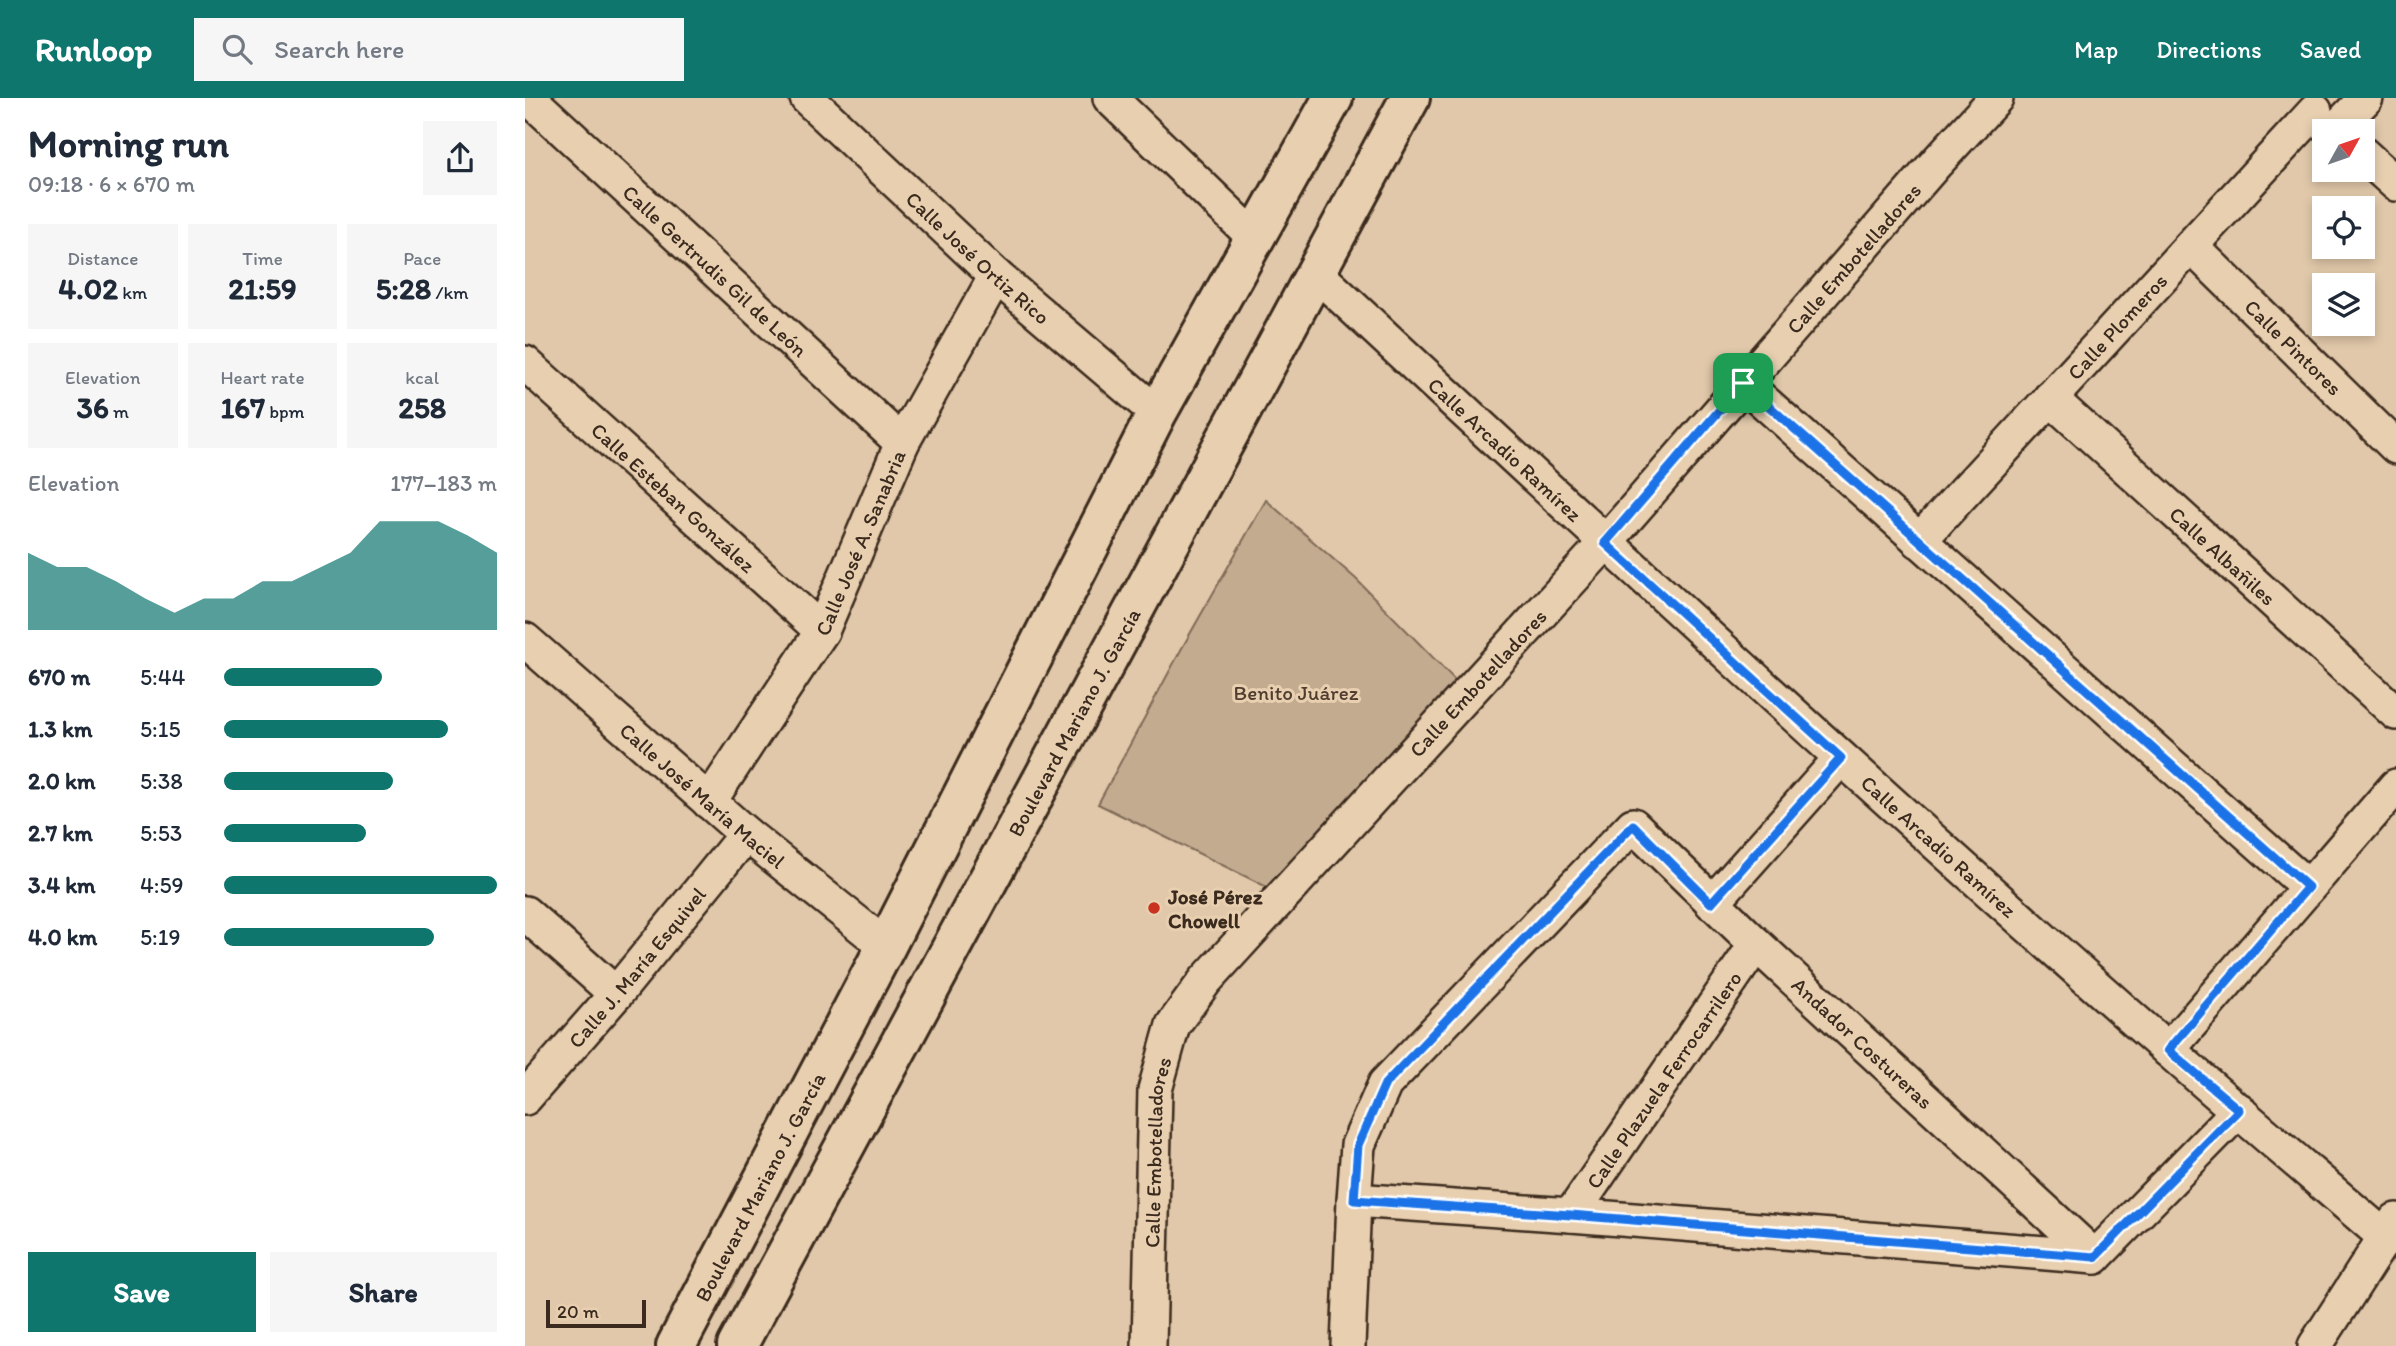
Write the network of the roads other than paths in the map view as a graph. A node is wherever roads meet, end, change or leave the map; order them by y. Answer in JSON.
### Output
{"nodes":[{"id":1,"x":529,"y":98,"type":"edge"},
{"id":2,"x":807,"y":98,"type":"edge"},
{"id":3,"x":1110,"y":98,"type":"edge"},
{"id":4,"x":1332,"y":98,"type":"edge"},
{"id":5,"x":1410,"y":98,"type":"edge"},
{"id":6,"x":1996,"y":98,"type":"edge"},
{"id":7,"x":2366,"y":98,"type":"edge"},
{"id":8,"x":2322,"y":118,"type":"edge"},
{"id":9,"x":2375,"y":165,"type":"edge"},
{"id":10,"x":2396,"y":184,"type":"edge"},
{"id":11,"x":1255,"y":238,"type":"junction"},
{"id":12,"x":2191,"y":246,"type":"junction"},
{"id":13,"x":1317,"y":274,"type":"junction"},
{"id":14,"x":996,"y":276,"type":"junction"},
{"id":15,"x":525,"y":363,"type":"edge"},
{"id":16,"x":1743,"y":383,"type":"junction"},
{"id":17,"x":2049,"y":398,"type":"junction"},
{"id":18,"x":1157,"y":413,"type":"junction"},
{"id":19,"x":902,"y":443,"type":"junction"},
{"id":20,"x":2396,"y":447,"type":"edge"},
{"id":21,"x":1919,"y":541,"type":"junction"},
{"id":22,"x":1605,"y":543,"type":"junction"},
{"id":23,"x":822,"y":631,"type":"junction"},
{"id":24,"x":525,"y":640,"type":"edge"},
{"id":25,"x":2396,"y":713,"type":"edge"},
{"id":26,"x":1841,"y":758,"type":"junction"},
{"id":27,"x":2396,"y":786,"type":"edge"},
{"id":28,"x":709,"y":802,"type":"junction"},
{"id":29,"x":746,"y":834,"type":"junction"},
{"id":30,"x":2308,"y":887,"type":"junction"},
{"id":31,"x":1711,"y":903,"type":"junction"},
{"id":32,"x":525,"y":913,"type":"edge"},
{"id":33,"x":1756,"y":944,"type":"junction"},
{"id":34,"x":886,"y":946,"type":"junction"},
{"id":35,"x":616,"y":995,"type":"junction"},
{"id":36,"x":2168,"y":1050,"type":"junction"},
{"id":37,"x":525,"y":1098,"type":"edge"},
{"id":38,"x":2239,"y":1110,"type":"junction"},
{"id":39,"x":1354,"y":1200,"type":"junction"},
{"id":40,"x":1571,"y":1215,"type":"junction"},
{"id":41,"x":2390,"y":1229,"type":"edge"},
{"id":42,"x":2095,"y":1257,"type":"junction"},
{"id":43,"x":676,"y":1346,"type":"edge"},
{"id":44,"x":737,"y":1346,"type":"edge"},
{"id":45,"x":1149,"y":1346,"type":"edge"},
{"id":46,"x":1348,"y":1346,"type":"edge"},
{"id":47,"x":2315,"y":1346,"type":"edge"}],
"edges":[{"from":1,"to":19,"type":"street","name":"Calle Gertrudis Gil de León"},
{"from":2,"to":14,"type":"street","name":"Calle José Ortiz Rico"},
{"from":3,"to":11,"type":"street"},
{"from":4,"to":11,"type":"main road","name":"Boulevard Mariano J. García"},
{"from":5,"to":13,"type":"main road","name":"Boulevard Mariano J. García"},
{"from":6,"to":16,"type":"street","name":"Calle Embotelladores"},
{"from":7,"to":8,"type":"street","name":"Calle Plomeros"},
{"from":8,"to":12,"type":"street","name":"Calle Plomeros"},
{"from":9,"to":10,"type":"street"},
{"from":11,"to":18,"type":"main road","name":"Boulevard Mariano J. García"},
{"from":12,"to":17,"type":"street","name":"Calle Plomeros"},
{"from":12,"to":20,"type":"street","name":"Calle Pintores"},
{"from":13,"to":22,"type":"street","name":"Calle Arcadio Ramírez"},
{"from":13,"to":44,"type":"main road","name":"Boulevard Mariano J. García"},
{"from":14,"to":18,"type":"street","name":"Calle José Ortiz Rico"},
{"from":14,"to":19,"type":"street","name":"Calle José A. Sanabria"},
{"from":15,"to":23,"type":"street","name":"Calle Esteban González"},
{"from":16,"to":21,"type":"street"},
{"from":16,"to":22,"type":"street","name":"Calle Embotelladores"},
{"from":17,"to":21,"type":"street","name":"Calle Plomeros"},
{"from":17,"to":25,"type":"street","name":"Calle Albañiles"},
{"from":18,"to":34,"type":"main road","name":"Boulevard Mariano J. García"},
{"from":19,"to":23,"type":"street","name":"Calle José A. Sanabria"},
{"from":21,"to":30,"type":"street"},
{"from":22,"to":26,"type":"street","name":"Calle Arcadio Ramírez"},
{"from":22,"to":45,"type":"street","name":"Calle Embotelladores"},
{"from":23,"to":28,"type":"street","name":"Calle José A. Sanabria"},
{"from":24,"to":28,"type":"street","name":"Calle José María Maciel"},
{"from":26,"to":31,"type":"street"},
{"from":26,"to":36,"type":"street","name":"Calle Arcadio Ramírez"},
{"from":27,"to":30,"type":"street"},
{"from":28,"to":29,"type":"street","name":"Calle José María Maciel"},
{"from":29,"to":34,"type":"street","name":"Calle José María Maciel"},
{"from":29,"to":35,"type":"street","name":"Calle J. María Esquivel"},
{"from":30,"to":36,"type":"street"},
{"from":31,"to":33,"type":"street","name":"Andador Costureras"},
{"from":31,"to":39,"type":"street","name":"Andador Costureras"},
{"from":32,"to":35,"type":"street"},
{"from":33,"to":40,"type":"street","name":"Calle Plazuela Ferrocarrilero"},
{"from":33,"to":42,"type":"street","name":"Andador Costureras"},
{"from":34,"to":43,"type":"main road","name":"Boulevard Mariano J. García"},
{"from":35,"to":37,"type":"street","name":"Calle J. María Esquivel"},
{"from":36,"to":38,"type":"street","name":"Calle Arcadio Ramírez"},
{"from":38,"to":41,"type":"street","name":"Calle Arcadio Ramírez"},
{"from":38,"to":42,"type":"street"},
{"from":39,"to":40,"type":"street"},
{"from":39,"to":46,"type":"street"},
{"from":40,"to":42,"type":"street"},
{"from":41,"to":47,"type":"street"}]}
